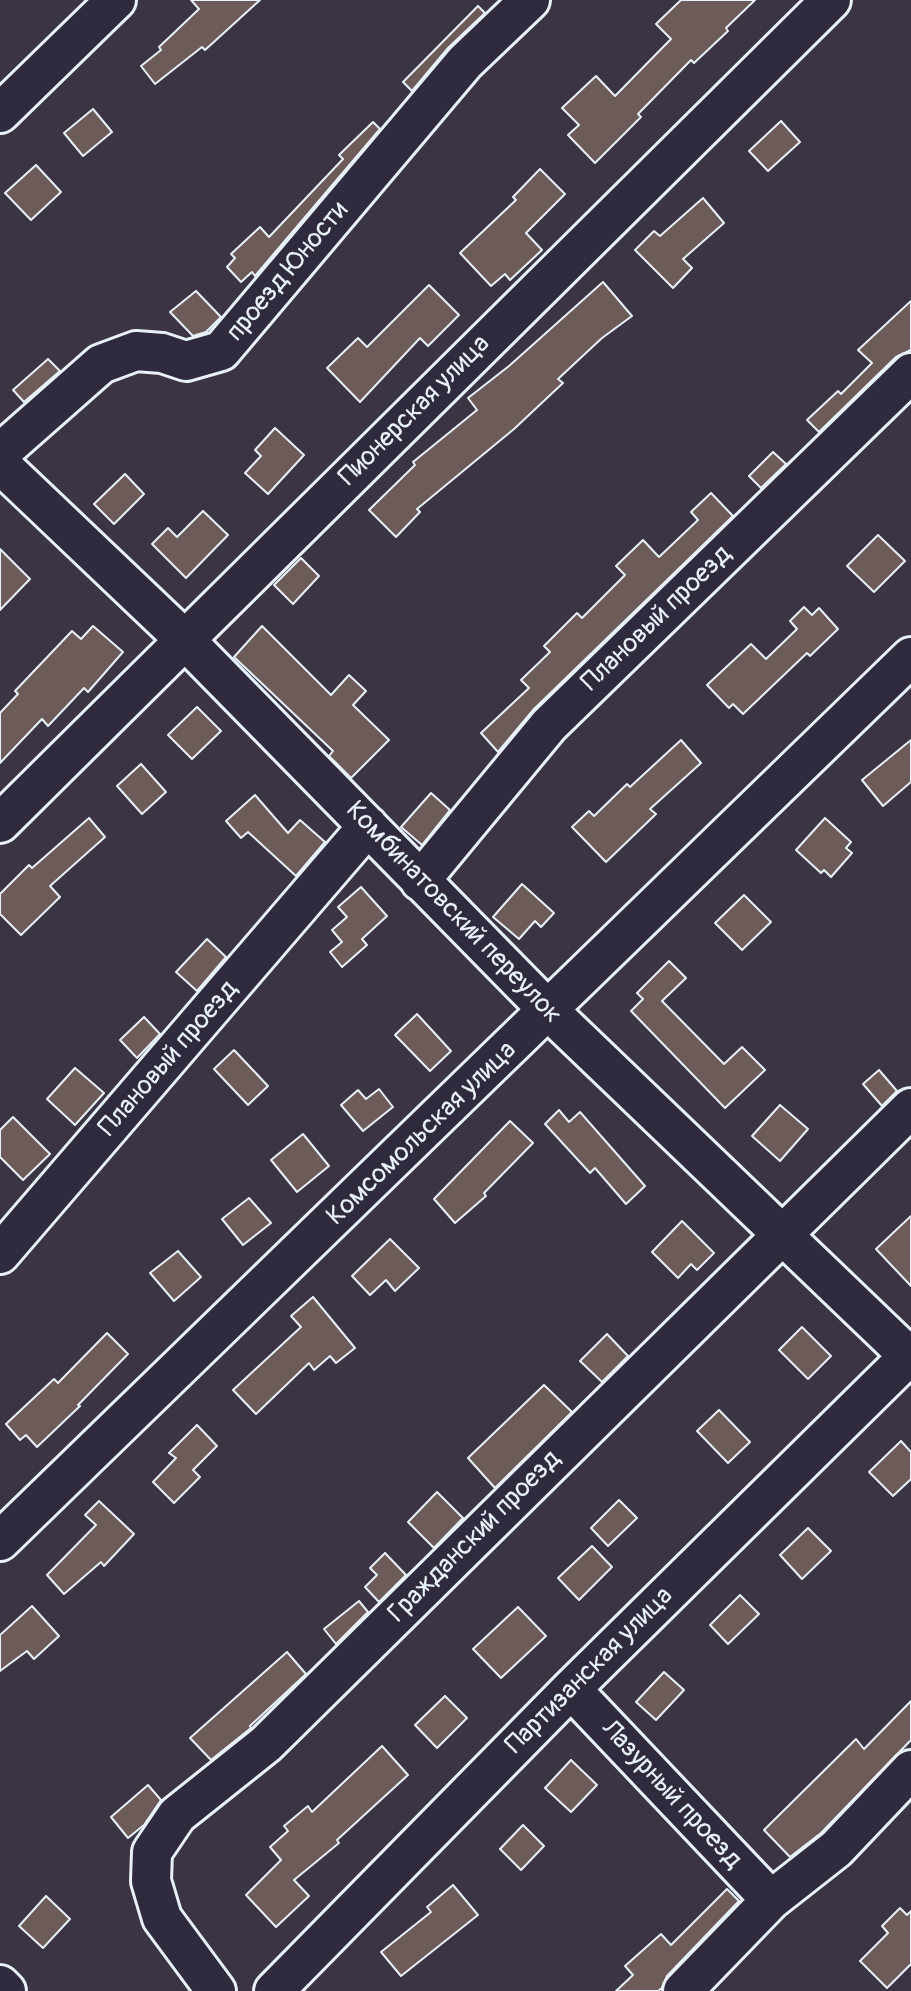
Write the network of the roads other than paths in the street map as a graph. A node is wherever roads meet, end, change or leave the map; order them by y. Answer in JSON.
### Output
{"nodes":[{"id":1,"x":116,"y":0,"type":"edge"},
{"id":2,"x":530,"y":0,"type":"edge"},
{"id":3,"x":831,"y":0,"type":"edge"},
{"id":4,"x":0,"y":113,"type":"edge"},
{"id":5,"x":911,"y":373,"type":"edge"},
{"id":6,"x":0,"y":453,"type":"edge"},
{"id":7,"x":0,"y":464,"type":"edge"},
{"id":8,"x":184,"y":639,"type":"junction"},
{"id":9,"x":911,"y":657,"type":"edge"},
{"id":10,"x":0,"y":823,"type":"edge"},
{"id":11,"x":368,"y":826,"type":"junction"},
{"id":12,"x":420,"y":881,"type":"junction"},
{"id":13,"x":549,"y":1011,"type":"junction"},
{"id":14,"x":911,"y":1108,"type":"edge"},
{"id":15,"x":781,"y":1234,"type":"junction"},
{"id":16,"x":0,"y":1254,"type":"edge"},
{"id":17,"x":910,"y":1356,"type":"edge"},
{"id":18,"x":0,"y":1541,"type":"edge"},
{"id":19,"x":571,"y":1689,"type":"junction"},
{"id":20,"x":911,"y":1770,"type":"edge"},
{"id":21,"x":771,"y":1900,"type":"junction"},
{"id":22,"x":0,"y":1985,"type":"edge"},
{"id":23,"x":6,"y":1991,"type":"edge"},
{"id":24,"x":216,"y":1991,"type":"edge"},
{"id":25,"x":274,"y":1991,"type":"edge"},
{"id":26,"x":683,"y":1991,"type":"edge"}],
"edges":[{"from":1,"to":4,"type":"street"},
{"from":2,"to":6,"type":"street","name":"проезд Юности"},
{"from":3,"to":8,"type":"street","name":"Пионерская улица"},
{"from":5,"to":12,"type":"street","name":"Плановый проезд"},
{"from":7,"to":8,"type":"street","name":"Комбинатовский переулок"},
{"from":8,"to":10,"type":"street","name":"Пионерская улица"},
{"from":8,"to":11,"type":"street","name":"Комбинатовский переулок"},
{"from":9,"to":13,"type":"street","name":"Комсомольская улица"},
{"from":11,"to":12,"type":"street","name":"Комбинатовский переулок"},
{"from":11,"to":16,"type":"street","name":"Плановый проезд"},
{"from":12,"to":13,"type":"street","name":"Комбинатовский переулок"},
{"from":13,"to":15,"type":"street","name":"Комбинатовский переулок"},
{"from":13,"to":18,"type":"street","name":"Комсомольская улица"},
{"from":14,"to":15,"type":"street","name":"Гражданский проезд"},
{"from":15,"to":17,"type":"street","name":"Комбинатовский переулок"},
{"from":15,"to":24,"type":"street","name":"Гражданский проезд"},
{"from":17,"to":19,"type":"street","name":"Партизанская улица"},
{"from":19,"to":21,"type":"street","name":"Лазурный проезд"},
{"from":19,"to":25,"type":"street","name":"Партизанская улица"},
{"from":20,"to":21,"type":"street"},
{"from":21,"to":26,"type":"street"},
{"from":22,"to":23,"type":"street"}]}
